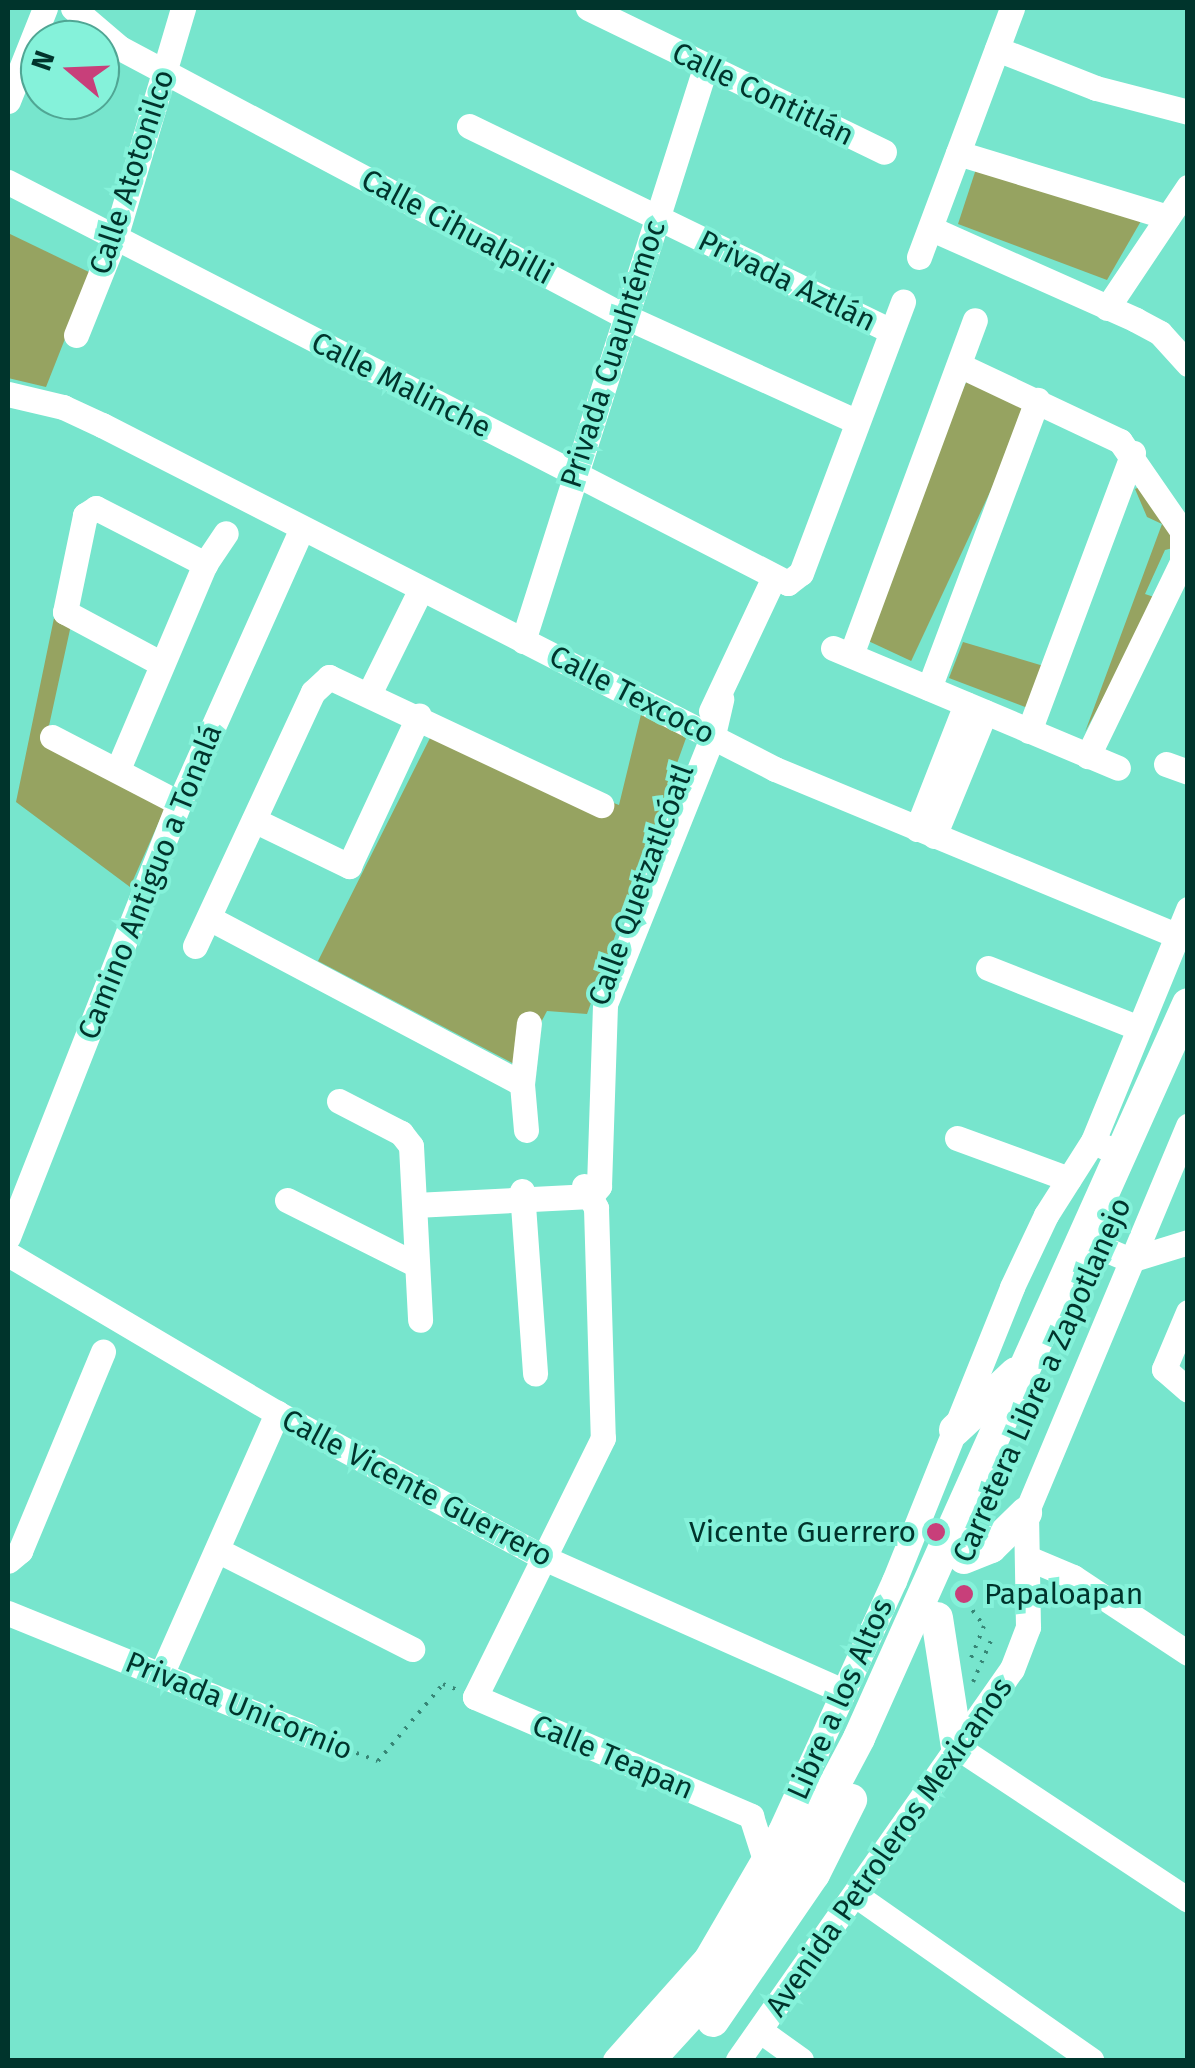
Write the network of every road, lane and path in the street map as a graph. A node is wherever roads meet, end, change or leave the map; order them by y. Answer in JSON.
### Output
{"nodes":[{"id":1,"x":45,"y":8,"type":"edge"},
{"id":2,"x":73,"y":8,"type":"edge"},
{"id":3,"x":184,"y":8,"type":"edge"},
{"id":4,"x":588,"y":8,"type":"edge"},
{"id":5,"x":1012,"y":8,"type":"edge"},
{"id":6,"x":997,"y":50,"type":"junction"},
{"id":7,"x":704,"y":68,"type":"junction"},
{"id":8,"x":165,"y":72,"type":"junction"},
{"id":9,"x":8,"y":101,"type":"edge"},
{"id":10,"x":1188,"y":112,"type":"edge"},
{"id":11,"x":468,"y":126,"type":"dead end"},
{"id":12,"x":884,"y":152,"type":"dead end"},
{"id":13,"x":958,"y":152,"type":"junction"},
{"id":14,"x":8,"y":182,"type":"edge"},
{"id":15,"x":1188,"y":187,"type":"edge"},
{"id":16,"x":1168,"y":216,"type":"junction"},
{"id":17,"x":656,"y":218,"type":"junction"},
{"id":18,"x":932,"y":229,"type":"junction"},
{"id":19,"x":116,"y":238,"type":"junction"},
{"id":20,"x":919,"y":257,"type":"dead end"},
{"id":21,"x":903,"y":302,"type":"dead end"},
{"id":22,"x":1107,"y":308,"type":"junction"},
{"id":23,"x":624,"y":316,"type":"junction"},
{"id":24,"x":975,"y":320,"type":"dead end"},
{"id":25,"x":890,"y":330,"type":"junction"},
{"id":26,"x":76,"y":335,"type":"dead end"},
{"id":27,"x":959,"y":366,"type":"junction"},
{"id":28,"x":1187,"y":369,"type":"edge"},
{"id":29,"x":8,"y":394,"type":"edge"},
{"id":30,"x":1036,"y":400,"type":"junction"},
{"id":31,"x":856,"y":421,"type":"junction"},
{"id":32,"x":1133,"y":453,"type":"junction"},
{"id":33,"x":574,"y":474,"type":"junction"},
{"id":34,"x":301,"y":530,"type":"junction"},
{"id":35,"x":226,"y":533,"type":"dead end"},
{"id":36,"x":204,"y":564,"type":"junction"},
{"id":37,"x":785,"y":579,"type":"junction"},
{"id":38,"x":428,"y":593,"type":"junction"},
{"id":39,"x":523,"y":641,"type":"junction"},
{"id":40,"x":162,"y":664,"type":"junction"},
{"id":41,"x":929,"y":688,"type":"junction"},
{"id":42,"x":378,"y":695,"type":"junction"},
{"id":43,"x":976,"y":708,"type":"junction"},
{"id":44,"x":419,"y":715,"type":"junction"},
{"id":45,"x":1028,"y":730,"type":"junction"},
{"id":46,"x":707,"y":732,"type":"junction"},
{"id":47,"x":52,"y":737,"type":"dead end"},
{"id":48,"x":1088,"y":756,"type":"junction"},
{"id":49,"x":1118,"y":768,"type":"dead end"},
{"id":50,"x":118,"y":769,"type":"junction"},
{"id":51,"x":179,"y":803,"type":"junction"},
{"id":52,"x":600,"y":805,"type":"dead end"},
{"id":53,"x":254,"y":820,"type":"junction"},
{"id":54,"x":926,"y":832,"type":"junction"},
{"id":55,"x":1188,"y":909,"type":"edge"},
{"id":56,"x":209,"y":918,"type":"junction"},
{"id":57,"x":1176,"y":935,"type":"junction"},
{"id":58,"x":195,"y":946,"type":"dead end"},
{"id":59,"x":988,"y":968,"type":"dead end"},
{"id":60,"x":1188,"y":1004,"type":"edge"},
{"id":61,"x":529,"y":1022,"type":"dead end"},
{"id":62,"x":1139,"y":1028,"type":"junction"},
{"id":63,"x":1188,"y":1054,"type":"edge"},
{"id":64,"x":522,"y":1084,"type":"junction"},
{"id":65,"x":339,"y":1101,"type":"dead end"},
{"id":66,"x":1188,"y":1125,"type":"edge"},
{"id":67,"x":526,"y":1130,"type":"dead end"},
{"id":68,"x":957,"y":1138,"type":"dead end"},
{"id":69,"x":1107,"y":1147,"type":"junction"},
{"id":70,"x":1068,"y":1179,"type":"junction"},
{"id":71,"x":588,"y":1191,"type":"junction"},
{"id":72,"x":523,"y":1196,"type":"junction"},
{"id":73,"x":287,"y":1200,"type":"dead end"},
{"id":74,"x":415,"y":1200,"type":"junction"},
{"id":75,"x":1146,"y":1222,"type":"junction"},
{"id":76,"x":8,"y":1237,"type":"edge"},
{"id":77,"x":8,"y":1254,"type":"edge"},
{"id":78,"x":1115,"y":1254,"type":"junction"},
{"id":79,"x":417,"y":1265,"type":"junction"},
{"id":80,"x":1188,"y":1312,"type":"edge"},
{"id":81,"x":420,"y":1320,"type":"dead end"},
{"id":82,"x":104,"y":1352,"type":"dead end"},
{"id":83,"x":1026,"y":1363,"type":"junction"},
{"id":84,"x":535,"y":1374,"type":"dead end"},
{"id":85,"x":1188,"y":1390,"type":"edge"},
{"id":86,"x":277,"y":1412,"type":"junction"},
{"id":87,"x":955,"y":1430,"type":"junction"},
{"id":88,"x":1026,"y":1513,"type":"junction"},
{"id":89,"x":216,"y":1550,"type":"junction"},
{"id":90,"x":544,"y":1558,"type":"junction"},
{"id":91,"x":964,"y":1558,"type":"junction"},
{"id":92,"x":1028,"y":1558,"type":"junction"},
{"id":93,"x":8,"y":1560,"type":"edge"},
{"id":94,"x":917,"y":1598,"type":"junction"},
{"id":95,"x":8,"y":1614,"type":"edge"},
{"id":96,"x":412,"y":1649,"type":"dead end"},
{"id":97,"x":1188,"y":1654,"type":"edge"},
{"id":98,"x":161,"y":1675,"type":"junction"},
{"id":99,"x":444,"y":1684,"type":"dead end"},
{"id":100,"x":843,"y":1692,"type":"junction"},
{"id":101,"x":475,"y":1697,"type":"joint"},
{"id":102,"x":308,"y":1735,"type":"joint"},
{"id":103,"x":958,"y":1747,"type":"junction"},
{"id":104,"x":806,"y":1780,"type":"junction"},
{"id":105,"x":751,"y":1816,"type":"junction"},
{"id":106,"x":764,"y":1860,"type":"junction"},
{"id":107,"x":857,"y":1896,"type":"junction"},
{"id":108,"x":1188,"y":1900,"type":"edge"},
{"id":109,"x":714,"y":1964,"type":"junction"},
{"id":110,"x":762,"y":2032,"type":"junction"},
{"id":111,"x":616,"y":2060,"type":"edge"},
{"id":112,"x":649,"y":2060,"type":"edge"},
{"id":113,"x":676,"y":2060,"type":"edge"},
{"id":114,"x":738,"y":2060,"type":"edge"},
{"id":115,"x":801,"y":2060,"type":"edge"},
{"id":116,"x":1091,"y":2060,"type":"edge"}],
"edges":[{"from":1,"to":9,"type":"street"},
{"from":2,"to":8,"type":"street","name":"Calle Cihualpilli"},
{"from":3,"to":8,"type":"street","name":"Calle Atotonilco"},
{"from":4,"to":7,"type":"street","name":"Calle Contitlán"},
{"from":5,"to":6,"type":"street"},
{"from":6,"to":10,"type":"street"},
{"from":6,"to":13,"type":"street"},
{"from":7,"to":12,"type":"street","name":"Calle Contitlán"},
{"from":7,"to":17,"type":"street","name":"Privada Cuauhtémoc"},
{"from":8,"to":19,"type":"street","name":"Calle Atotonilco"},
{"from":8,"to":23,"type":"street","name":"Calle Cihualpilli"},
{"from":11,"to":17,"type":"street","name":"Privada Aztlán"},
{"from":13,"to":16,"type":"street"},
{"from":13,"to":18,"type":"street"},
{"from":14,"to":19,"type":"street","name":"Calle Malinche"},
{"from":15,"to":16,"type":"street"},
{"from":16,"to":22,"type":"street"},
{"from":17,"to":23,"type":"street","name":"Privada Cuauhtémoc"},
{"from":17,"to":25,"type":"street","name":"Privada Aztlán"},
{"from":18,"to":20,"type":"street"},
{"from":18,"to":22,"type":"street"},
{"from":19,"to":26,"type":"street","name":"Calle Atotonilco"},
{"from":19,"to":33,"type":"street","name":"Calle Malinche"},
{"from":21,"to":25,"type":"street","name":"Calle Quetzatlcóatl"},
{"from":22,"to":28,"type":"street"},
{"from":23,"to":31,"type":"street","name":"Calle Cihualpilli"},
{"from":23,"to":33,"type":"street","name":"Privada Cuauhtémoc"},
{"from":24,"to":27,"type":"street"},
{"from":25,"to":31,"type":"street","name":"Calle Quetzatlcóatl"},
{"from":27,"to":30,"type":"street"},
{"from":27,"to":41,"type":"street"},
{"from":29,"to":34,"type":"street","name":"Calle Texcoco"},
{"from":30,"to":32,"type":"street"},
{"from":30,"to":41,"type":"street"},
{"from":31,"to":37,"type":"street","name":"Calle Quetzatlcóatl"},
{"from":32,"to":45,"type":"street"},
{"from":32,"to":48,"type":"street"},
{"from":33,"to":37,"type":"street","name":"Calle Malinche"},
{"from":33,"to":39,"type":"street","name":"Privada Cuauhtémoc"},
{"from":34,"to":38,"type":"street","name":"Calle Texcoco"},
{"from":34,"to":51,"type":"street","name":"Camino Antiguo a Tonalá"},
{"from":35,"to":36,"type":"street"},
{"from":36,"to":40,"type":"street"},
{"from":36,"to":40,"type":"street"},
{"from":37,"to":46,"type":"street","name":"Calle Quetzatlcóatl"},
{"from":38,"to":39,"type":"street","name":"Calle Texcoco"},
{"from":38,"to":42,"type":"street"},
{"from":39,"to":46,"type":"street","name":"Calle Texcoco"},
{"from":40,"to":50,"type":"street"},
{"from":41,"to":43,"type":"street"},
{"from":42,"to":44,"type":"street"},
{"from":42,"to":53,"type":"street"},
{"from":43,"to":45,"type":"street"},
{"from":43,"to":54,"type":"street"},
{"from":44,"to":52,"type":"street"},
{"from":44,"to":53,"type":"street"},
{"from":45,"to":48,"type":"street"},
{"from":46,"to":54,"type":"street","name":"Calle Texcoco"},
{"from":46,"to":71,"type":"street","name":"Calle Quetzatlcóatl"},
{"from":47,"to":50,"type":"street"},
{"from":48,"to":49,"type":"street"},
{"from":50,"to":51,"type":"street"},
{"from":51,"to":76,"type":"street","name":"Camino Antiguo a Tonalá"},
{"from":53,"to":56,"type":"street"},
{"from":54,"to":57,"type":"street","name":"Calle Texcoco"},
{"from":55,"to":57,"type":"street","name":"Carretera Libre a Zapotlanejo"},
{"from":56,"to":58,"type":"street"},
{"from":56,"to":64,"type":"street"},
{"from":57,"to":62,"type":"street","name":"Carretera Libre a Zapotlanejo"},
{"from":59,"to":62,"type":"street"},
{"from":60,"to":69,"type":"main road","name":"Carretera Libre a Zapotlanejo"},
{"from":61,"to":64,"type":"street"},
{"from":62,"to":69,"type":"street","name":"Carretera Libre a Zapotlanejo"},
{"from":63,"to":78,"type":"main road","name":"Carretera Libre a Zapotlanejo"},
{"from":64,"to":67,"type":"street"},
{"from":65,"to":74,"type":"street"},
{"from":66,"to":75,"type":"street"},
{"from":68,"to":70,"type":"street"},
{"from":69,"to":70,"type":"street","name":"Libre a los Altos"},
{"from":69,"to":83,"type":"main road","name":"Carretera Libre a Zapotlanejo"},
{"from":70,"to":87,"type":"street","name":"Libre a los Altos"},
{"from":71,"to":72,"type":"street"},
{"from":71,"to":90,"type":"street","name":"Calle Quetzatlcóatl"},
{"from":72,"to":74,"type":"street"},
{"from":72,"to":84,"type":"street"},
{"from":73,"to":79,"type":"street"},
{"from":74,"to":79,"type":"street"},
{"from":75,"to":78,"type":"street"},
{"from":75,"to":78,"type":"street"},
{"from":77,"to":86,"type":"street","name":"Calle Vicente Guerrero"},
{"from":78,"to":88,"type":"street"},
{"from":78,"to":91,"type":"main road","name":"Carretera Libre a Zapotlanejo"},
{"from":79,"to":81,"type":"street"},
{"from":80,"to":85,"type":"street"},
{"from":82,"to":93,"type":"street"},
{"from":83,"to":87,"type":"main road"},
{"from":83,"to":94,"type":"main road","name":"Carretera Libre a Zapotlanejo"},
{"from":86,"to":89,"type":"street"},
{"from":86,"to":90,"type":"street","name":"Calle Vicente Guerrero"},
{"from":87,"to":94,"type":"street","name":"Libre a los Altos"},
{"from":88,"to":91,"type":"main road"},
{"from":88,"to":92,"type":"street"},
{"from":89,"to":96,"type":"street"},
{"from":89,"to":98,"type":"street"},
{"from":90,"to":100,"type":"street","name":"Calle Vicente Guerrero"},
{"from":90,"to":101,"type":"street","name":"Calle Quetzatlcóatl"},
{"from":91,"to":94,"type":"main road","name":"Carretera Libre a Zapotlanejo"},
{"from":92,"to":97,"type":"street"},
{"from":92,"to":103,"type":"street","name":"Avenida Petroleros Mexicanos"},
{"from":94,"to":100,"type":"street","name":"Libre a los Altos"},
{"from":94,"to":103,"type":"main road"},
{"from":94,"to":109,"type":"main road","name":"Carretera Libre a Zapotlanejo"},
{"from":94,"to":113,"type":"main road","name":"Carretera Libre a Zapotlanejo"},
{"from":95,"to":98,"type":"street","name":"Privada Unicornio"},
{"from":98,"to":102,"type":"street","name":"Privada Unicornio"},
{"from":99,"to":102,"type":"path","name":"Privada Unicornio"},
{"from":100,"to":104,"type":"street","name":"Libre a los Altos"},
{"from":101,"to":105,"type":"street","name":"Calle Teapan"},
{"from":103,"to":107,"type":"street","name":"Avenida Petroleros Mexicanos"},
{"from":103,"to":108,"type":"street"},
{"from":104,"to":105,"type":"street"},
{"from":104,"to":106,"type":"street","name":"Libre a los Altos"},
{"from":105,"to":106,"type":"street"},
{"from":106,"to":109,"type":"street","name":"Libre a los Altos"},
{"from":107,"to":110,"type":"street","name":"Avenida Petroleros Mexicanos"},
{"from":107,"to":116,"type":"street"},
{"from":109,"to":111,"type":"street","name":"Libre a los Altos"},
{"from":109,"to":112,"type":"main road","name":"Carretera Libre a Zapotlanejo"},
{"from":110,"to":114,"type":"street","name":"Avenida Petroleros Mexicanos"},
{"from":110,"to":115,"type":"street"}]}
